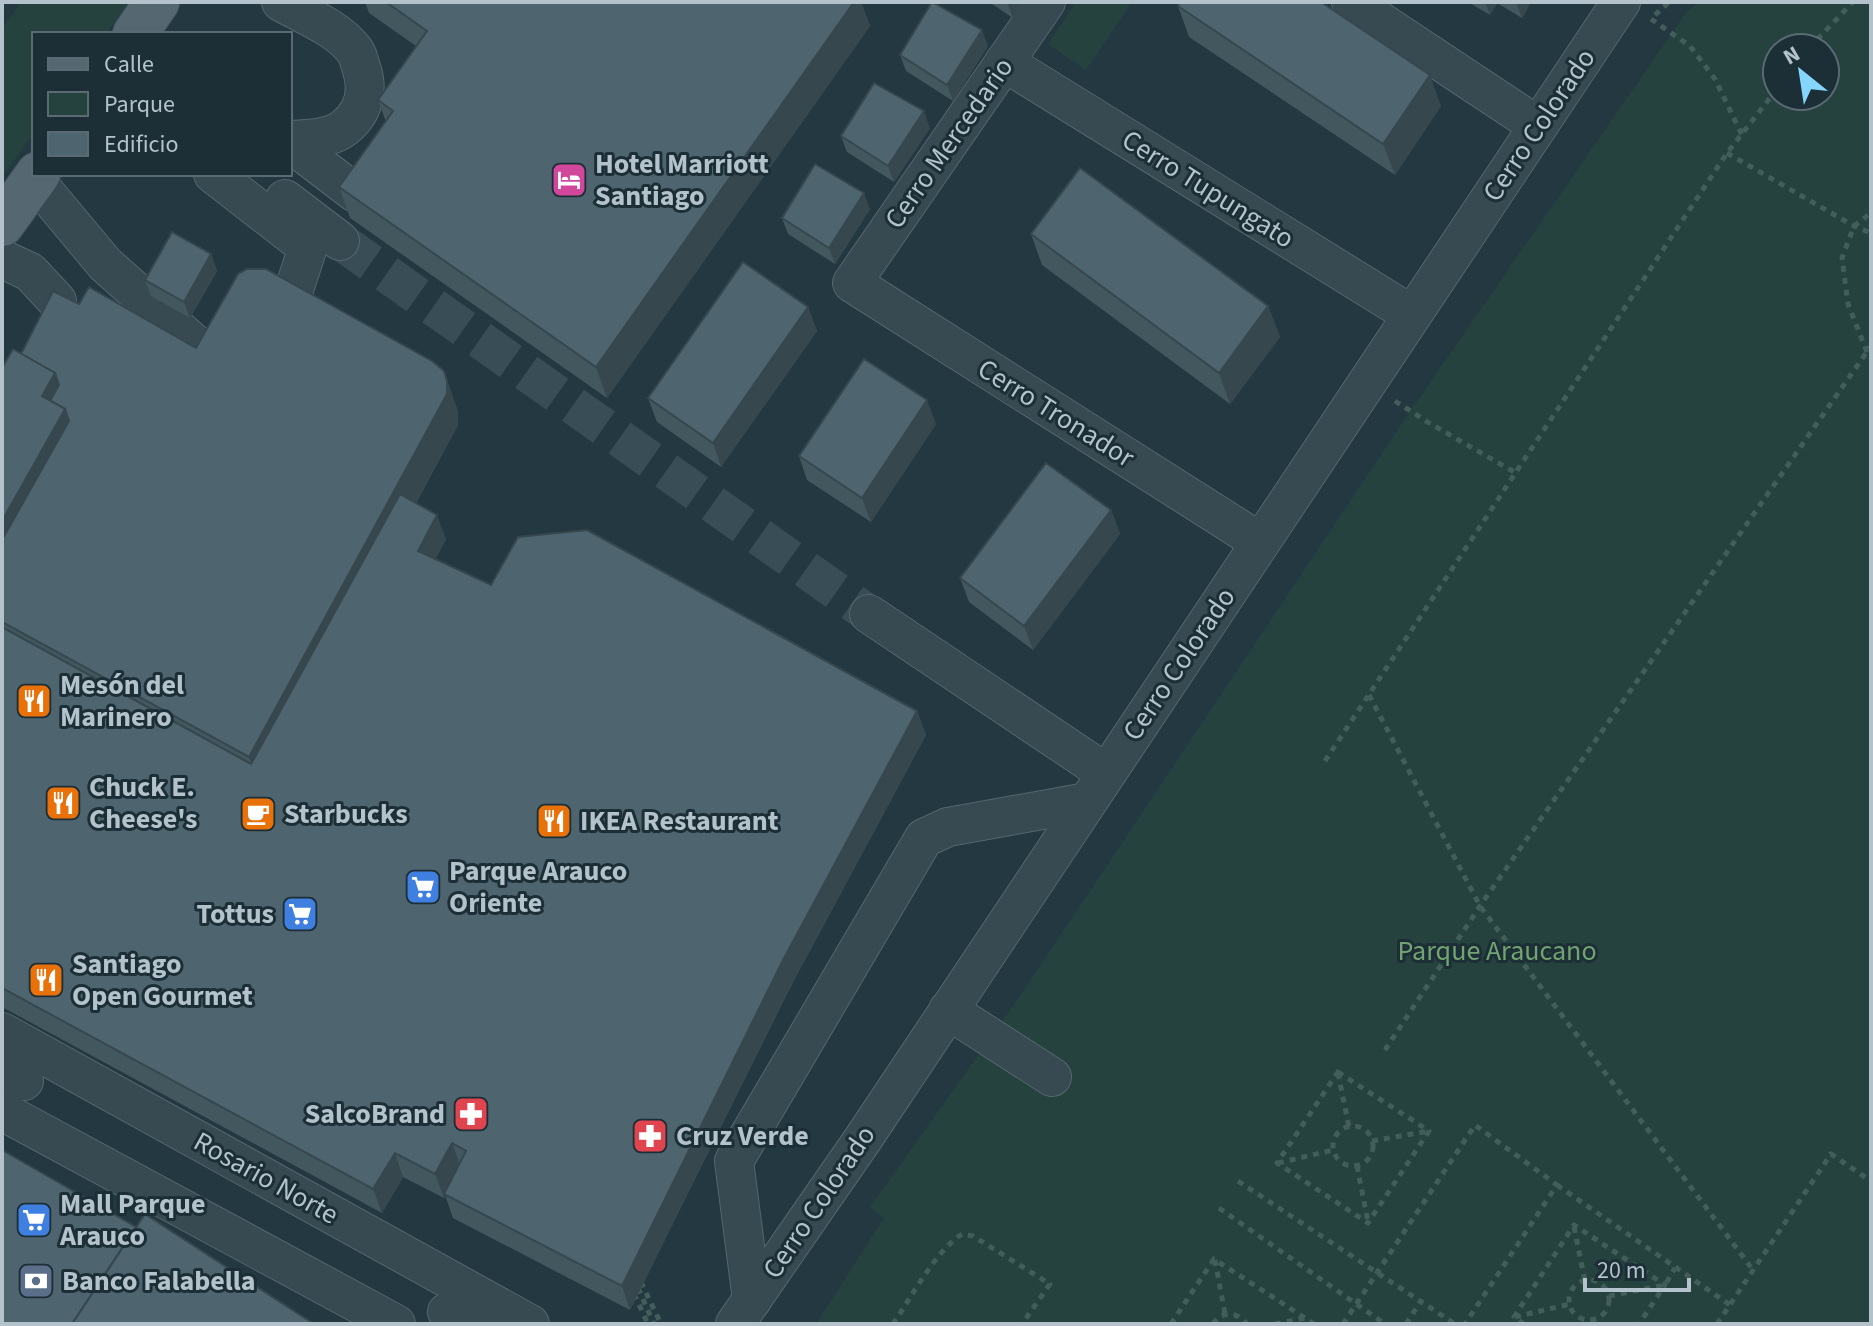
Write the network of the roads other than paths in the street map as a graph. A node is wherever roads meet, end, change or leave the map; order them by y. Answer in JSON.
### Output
{"nodes":[{"id":1,"x":157,"y":2,"type":"edge"},
{"id":2,"x":281,"y":2,"type":"edge"},
{"id":3,"x":1046,"y":2,"type":"edge"},
{"id":4,"x":1351,"y":2,"type":"edge"},
{"id":5,"x":1630,"y":6,"type":"edge"},
{"id":6,"x":136,"y":32,"type":"edge"},
{"id":7,"x":1004,"y":62,"type":"junction"},
{"id":8,"x":1538,"y":126,"type":"junction"},
{"id":9,"x":292,"y":142,"type":"edge"},
{"id":10,"x":292,"y":144,"type":"edge"},
{"id":11,"x":216,"y":176,"type":"edge"},
{"id":12,"x":255,"y":176,"type":"edge"},
{"id":13,"x":36,"y":177,"type":"edge"},
{"id":14,"x":354,"y":192,"type":"edge"},
{"id":15,"x":2,"y":224,"type":"edge"},
{"id":16,"x":340,"y":241,"type":"tunnel mouth"},
{"id":17,"x":2,"y":259,"type":"edge"},
{"id":18,"x":852,"y":283,"type":"joint"},
{"id":19,"x":57,"y":301,"type":"edge"},
{"id":20,"x":1412,"y":315,"type":"junction"},
{"id":21,"x":285,"y":316,"type":"edge"},
{"id":22,"x":218,"y":362,"type":"edge"},
{"id":23,"x":1260,"y":542,"type":"junction"},
{"id":24,"x":869,"y":614,"type":"tunnel mouth"},
{"id":25,"x":1097,"y":788,"type":"junction"},
{"id":26,"x":948,"y":1010,"type":"junction"},
{"id":27,"x":2,"y":1032,"type":"edge"},
{"id":28,"x":1052,"y":1077,"type":"dead end"},
{"id":29,"x":9,"y":1087,"type":"edge"},
{"id":30,"x":262,"y":1222,"type":"dead end"},
{"id":31,"x":744,"y":1312,"type":"edge"},
{"id":32,"x":396,"y":1324,"type":"edge"},
{"id":33,"x":404,"y":1324,"type":"edge"},
{"id":34,"x":530,"y":1324,"type":"edge"}],
"edges":[{"from":1,"to":6,"type":"main road"},
{"from":2,"to":9,"type":"street"},
{"from":3,"to":7,"type":"street","name":"Cerro Mercedario"},
{"from":4,"to":8,"type":"street"},
{"from":5,"to":8,"type":"street","name":"Cerro Colorado"},
{"from":7,"to":18,"type":"street","name":"Cerro Mercedario"},
{"from":7,"to":20,"type":"street","name":"Cerro Tupungato"},
{"from":8,"to":20,"type":"street","name":"Cerro Colorado"},
{"from":10,"to":14,"type":"street"},
{"from":11,"to":21,"type":"street"},
{"from":12,"to":16,"type":"street"},
{"from":13,"to":15,"type":"main road"},
{"from":13,"to":22,"type":"street"},
{"from":17,"to":19,"type":"street"},
{"from":18,"to":23,"type":"street","name":"Cerro Tronador"},
{"from":20,"to":23,"type":"street","name":"Cerro Colorado"},
{"from":23,"to":25,"type":"street","name":"Cerro Colorado"},
{"from":24,"to":25,"type":"street"},
{"from":25,"to":26,"type":"street","name":"Cerro Colorado"},
{"from":25,"to":31,"type":"street"},
{"from":26,"to":28,"type":"street"},
{"from":26,"to":31,"type":"street","name":"Cerro Colorado"},
{"from":27,"to":34,"type":"street","name":"Rosario Norte"},
{"from":29,"to":32,"type":"street"},
{"from":30,"to":33,"type":"street"}]}
